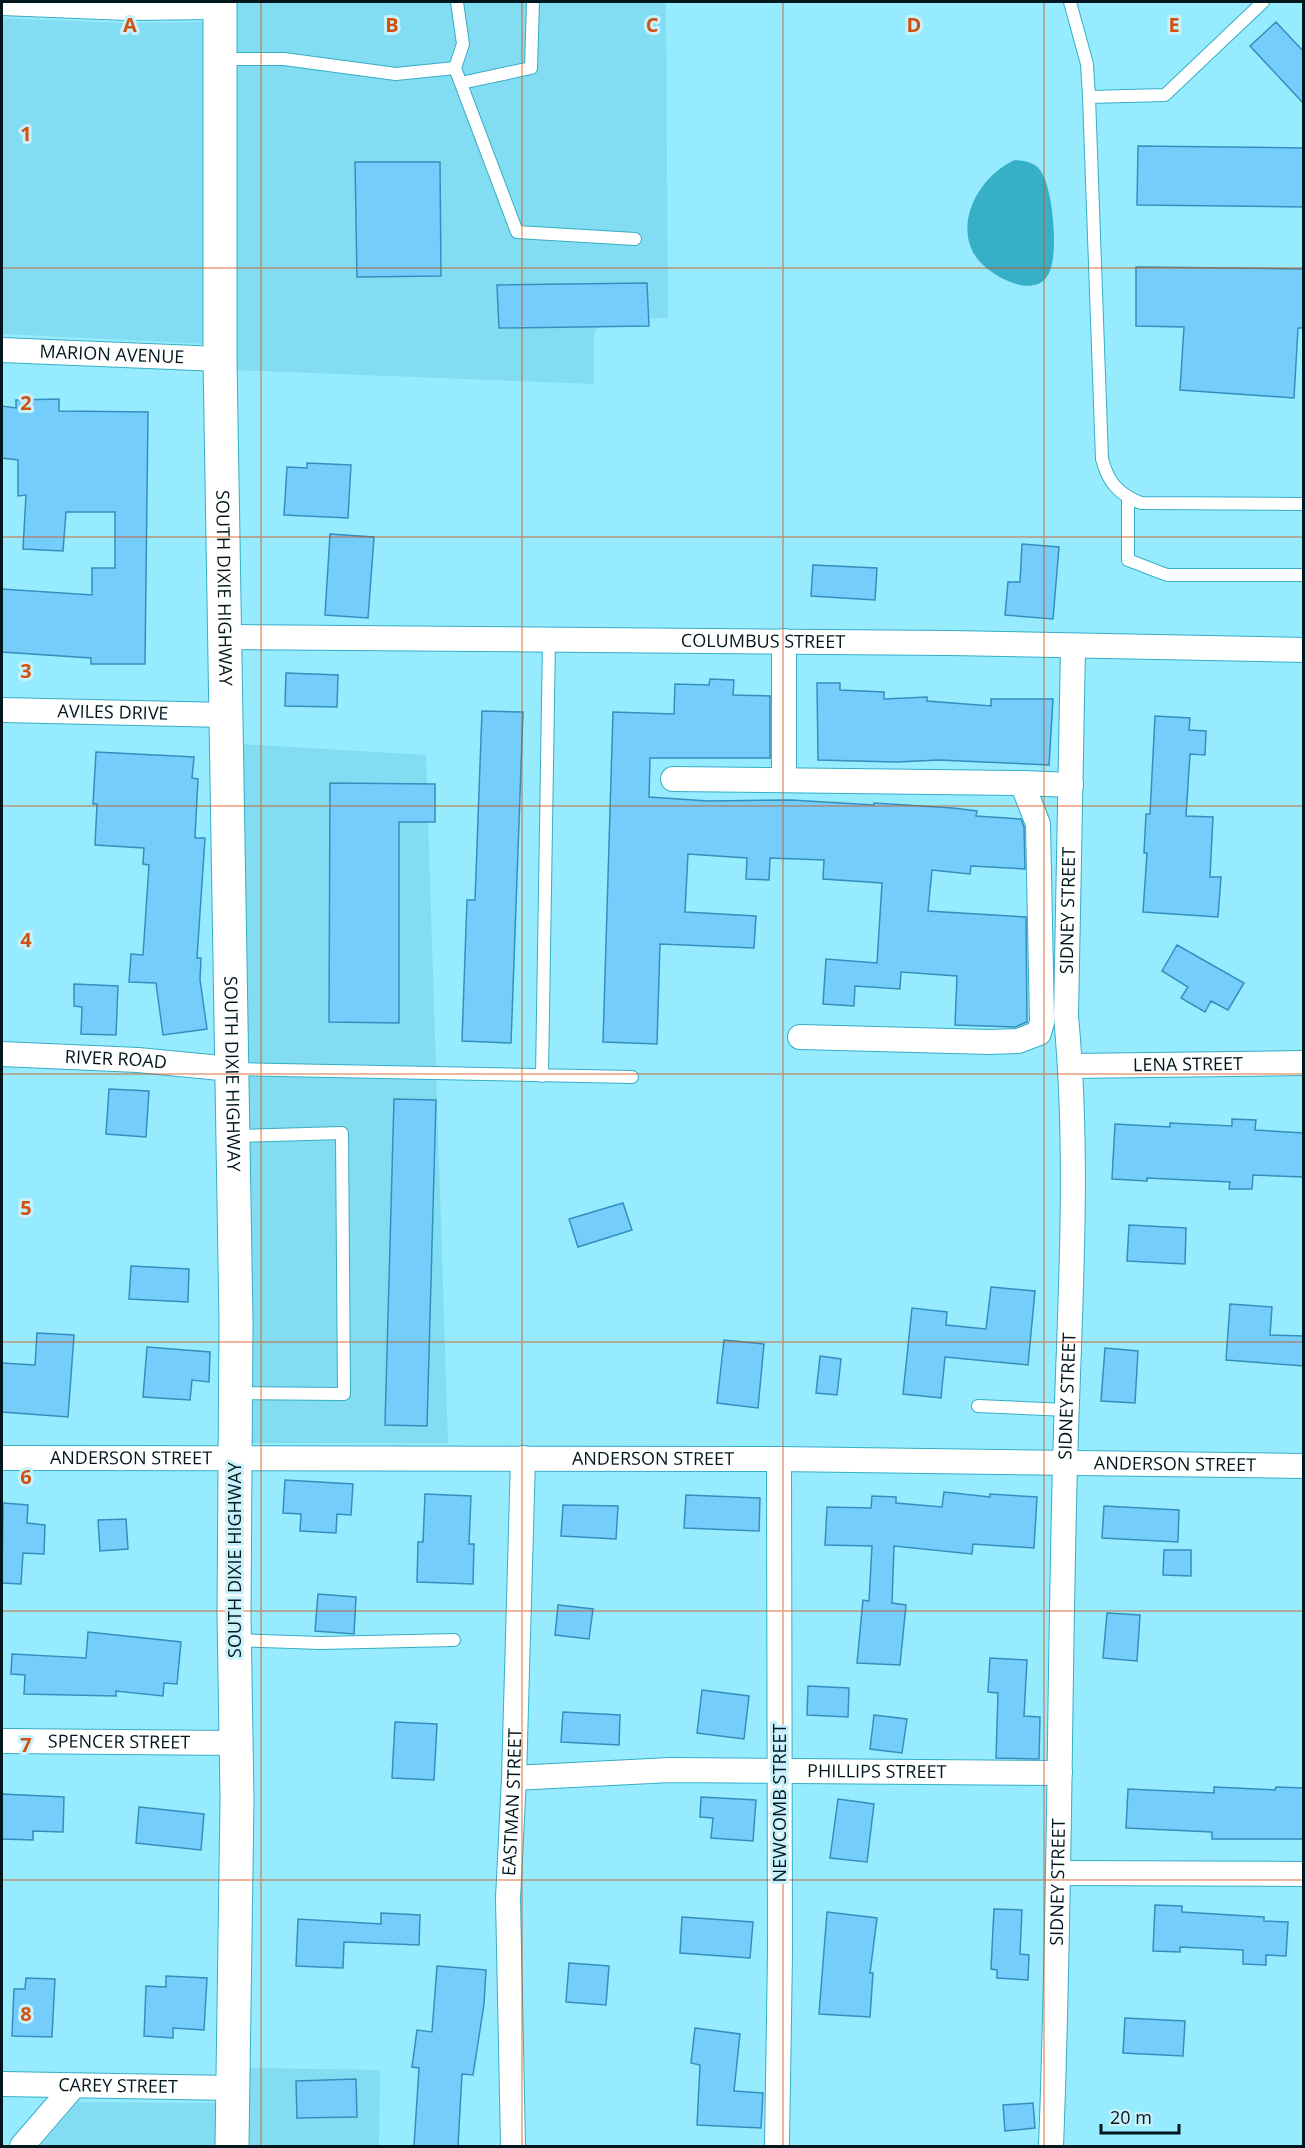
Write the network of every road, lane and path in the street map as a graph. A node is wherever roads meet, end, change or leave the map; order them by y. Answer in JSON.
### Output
{"nodes":[{"id":1,"x":457,"y":2,"type":"edge"},
{"id":2,"x":533,"y":2,"type":"edge"},
{"id":3,"x":1070,"y":2,"type":"edge"},
{"id":4,"x":1263,"y":2,"type":"edge"},
{"id":5,"x":2,"y":3,"type":"edge"},
{"id":6,"x":220,"y":4,"type":"edge"},
{"id":7,"x":220,"y":59,"type":"junction"},
{"id":8,"x":454,"y":68,"type":"junction"},
{"id":9,"x":461,"y":83,"type":"junction"},
{"id":10,"x":1089,"y":97,"type":"junction"},
{"id":11,"x":635,"y":239,"type":"dead end"},
{"id":12,"x":2,"y":350,"type":"edge"},
{"id":13,"x":220,"y":360,"type":"junction"},
{"id":14,"x":1128,"y":498,"type":"junction"},
{"id":15,"x":1304,"y":504,"type":"edge"},
{"id":16,"x":1304,"y":575,"type":"edge"},
{"id":17,"x":225,"y":637,"type":"junction"},
{"id":18,"x":549,"y":639,"type":"junction"},
{"id":19,"x":784,"y":641,"type":"junction"},
{"id":20,"x":1073,"y":646,"type":"junction"},
{"id":21,"x":1304,"y":650,"type":"edge"},
{"id":22,"x":2,"y":710,"type":"edge"},
{"id":23,"x":226,"y":714,"type":"junction"},
{"id":24,"x":674,"y":779,"type":"dead end"},
{"id":25,"x":784,"y":780,"type":"junction"},
{"id":26,"x":1022,"y":783,"type":"junction"},
{"id":27,"x":1071,"y":784,"type":"junction"},
{"id":28,"x":800,"y":1036,"type":"dead end"},
{"id":29,"x":2,"y":1054,"type":"edge"},
{"id":30,"x":1304,"y":1063,"type":"edge"},
{"id":31,"x":1071,"y":1066,"type":"junction"},
{"id":32,"x":231,"y":1069,"type":"junction"},
{"id":33,"x":542,"y":1076,"type":"junction"},
{"id":34,"x":632,"y":1077,"type":"dead end"},
{"id":35,"x":233,"y":1136,"type":"junction"},
{"id":36,"x":235,"y":1393,"type":"junction"},
{"id":37,"x":978,"y":1406,"type":"dead end"},
{"id":38,"x":1067,"y":1410,"type":"junction"},
{"id":39,"x":2,"y":1458,"type":"edge"},
{"id":40,"x":235,"y":1458,"type":"junction"},
{"id":41,"x":523,"y":1458,"type":"junction"},
{"id":42,"x":779,"y":1459,"type":"junction"},
{"id":43,"x":1065,"y":1464,"type":"junction"},
{"id":44,"x":1304,"y":1466,"type":"edge"},
{"id":45,"x":235,"y":1640,"type":"junction"},
{"id":46,"x":454,"y":1640,"type":"dead end"},
{"id":47,"x":2,"y":1741,"type":"edge"},
{"id":48,"x":237,"y":1743,"type":"junction"},
{"id":49,"x":780,"y":1769,"type":"junction"},
{"id":50,"x":1060,"y":1773,"type":"junction"},
{"id":51,"x":514,"y":1778,"type":"junction"},
{"id":52,"x":1058,"y":1873,"type":"junction"},
{"id":53,"x":1304,"y":1874,"type":"edge"},
{"id":54,"x":2,"y":2084,"type":"edge"},
{"id":55,"x":73,"y":2086,"type":"junction"},
{"id":56,"x":233,"y":2088,"type":"junction"},
{"id":57,"x":22,"y":2146,"type":"edge"},
{"id":58,"x":232,"y":2146,"type":"edge"},
{"id":59,"x":513,"y":2146,"type":"edge"},
{"id":60,"x":777,"y":2146,"type":"edge"},
{"id":61,"x":1051,"y":2146,"type":"edge"}],
"edges":[{"from":1,"to":8,"type":"lane"},
{"from":2,"to":9,"type":"lane"},
{"from":3,"to":10,"type":"lane"},
{"from":4,"to":10,"type":"lane"},
{"from":5,"to":6,"type":"street"},
{"from":6,"to":7,"type":"main road","name":"SOUTH DIXIE HIGHWAY"},
{"from":7,"to":8,"type":"lane"},
{"from":7,"to":13,"type":"main road","name":"SOUTH DIXIE HIGHWAY"},
{"from":8,"to":9,"type":"lane"},
{"from":9,"to":11,"type":"lane"},
{"from":10,"to":14,"type":"lane"},
{"from":12,"to":13,"type":"street","name":"MARION AVENUE"},
{"from":13,"to":17,"type":"main road","name":"SOUTH DIXIE HIGHWAY"},
{"from":14,"to":15,"type":"lane"},
{"from":14,"to":16,"type":"lane"},
{"from":17,"to":18,"type":"street","name":"COLUMBUS STREET"},
{"from":17,"to":23,"type":"main road","name":"SOUTH DIXIE HIGHWAY"},
{"from":18,"to":19,"type":"street","name":"COLUMBUS STREET"},
{"from":18,"to":33,"type":"lane"},
{"from":19,"to":20,"type":"street","name":"COLUMBUS STREET"},
{"from":19,"to":25,"type":"street"},
{"from":20,"to":21,"type":"street","name":"COLUMBUS STREET"},
{"from":20,"to":27,"type":"street","name":"SIDNEY STREET"},
{"from":22,"to":23,"type":"street","name":"AVILES DRIVE"},
{"from":23,"to":32,"type":"main road","name":"SOUTH DIXIE HIGHWAY"},
{"from":24,"to":25,"type":"street"},
{"from":25,"to":26,"type":"street"},
{"from":26,"to":27,"type":"street"},
{"from":26,"to":28,"type":"street"},
{"from":27,"to":31,"type":"street","name":"SIDNEY STREET"},
{"from":29,"to":32,"type":"street","name":"RIVER ROAD"},
{"from":30,"to":31,"type":"street","name":"LENA STREET"},
{"from":31,"to":38,"type":"street","name":"SIDNEY STREET"},
{"from":32,"to":33,"type":"lane"},
{"from":32,"to":35,"type":"main road","name":"SOUTH DIXIE HIGHWAY"},
{"from":33,"to":34,"type":"lane"},
{"from":35,"to":36,"type":"main road","name":"SOUTH DIXIE HIGHWAY"},
{"from":35,"to":36,"type":"lane"},
{"from":36,"to":40,"type":"main road","name":"SOUTH DIXIE HIGHWAY"},
{"from":37,"to":38,"type":"lane"},
{"from":38,"to":43,"type":"street","name":"SIDNEY STREET"},
{"from":39,"to":40,"type":"street","name":"ANDERSON STREET"},
{"from":40,"to":41,"type":"street","name":"ANDERSON STREET"},
{"from":40,"to":45,"type":"main road","name":"SOUTH DIXIE HIGHWAY"},
{"from":41,"to":42,"type":"street","name":"ANDERSON STREET"},
{"from":41,"to":51,"type":"street","name":"EASTMAN STREET"},
{"from":42,"to":43,"type":"street","name":"ANDERSON STREET"},
{"from":42,"to":49,"type":"street","name":"NEWCOMB STREET"},
{"from":43,"to":44,"type":"street","name":"ANDERSON STREET"},
{"from":43,"to":50,"type":"street","name":"SIDNEY STREET"},
{"from":45,"to":46,"type":"lane"},
{"from":45,"to":48,"type":"main road","name":"SOUTH DIXIE HIGHWAY"},
{"from":47,"to":48,"type":"street","name":"SPENCER STREET"},
{"from":48,"to":56,"type":"main road","name":"SOUTH DIXIE HIGHWAY"},
{"from":49,"to":50,"type":"street","name":"PHILLIPS STREET"},
{"from":49,"to":51,"type":"street","name":"PHILLIPS STREET"},
{"from":49,"to":60,"type":"street","name":"NEWCOMB STREET"},
{"from":50,"to":52,"type":"street","name":"SIDNEY STREET"},
{"from":51,"to":59,"type":"street","name":"EASTMAN STREET"},
{"from":52,"to":53,"type":"street"},
{"from":52,"to":61,"type":"street","name":"SIDNEY STREET"},
{"from":54,"to":55,"type":"street","name":"CAREY STREET"},
{"from":55,"to":56,"type":"street","name":"CAREY STREET"},
{"from":55,"to":57,"type":"street"},
{"from":56,"to":58,"type":"main road","name":"SOUTH DIXIE HIGHWAY"}]}
